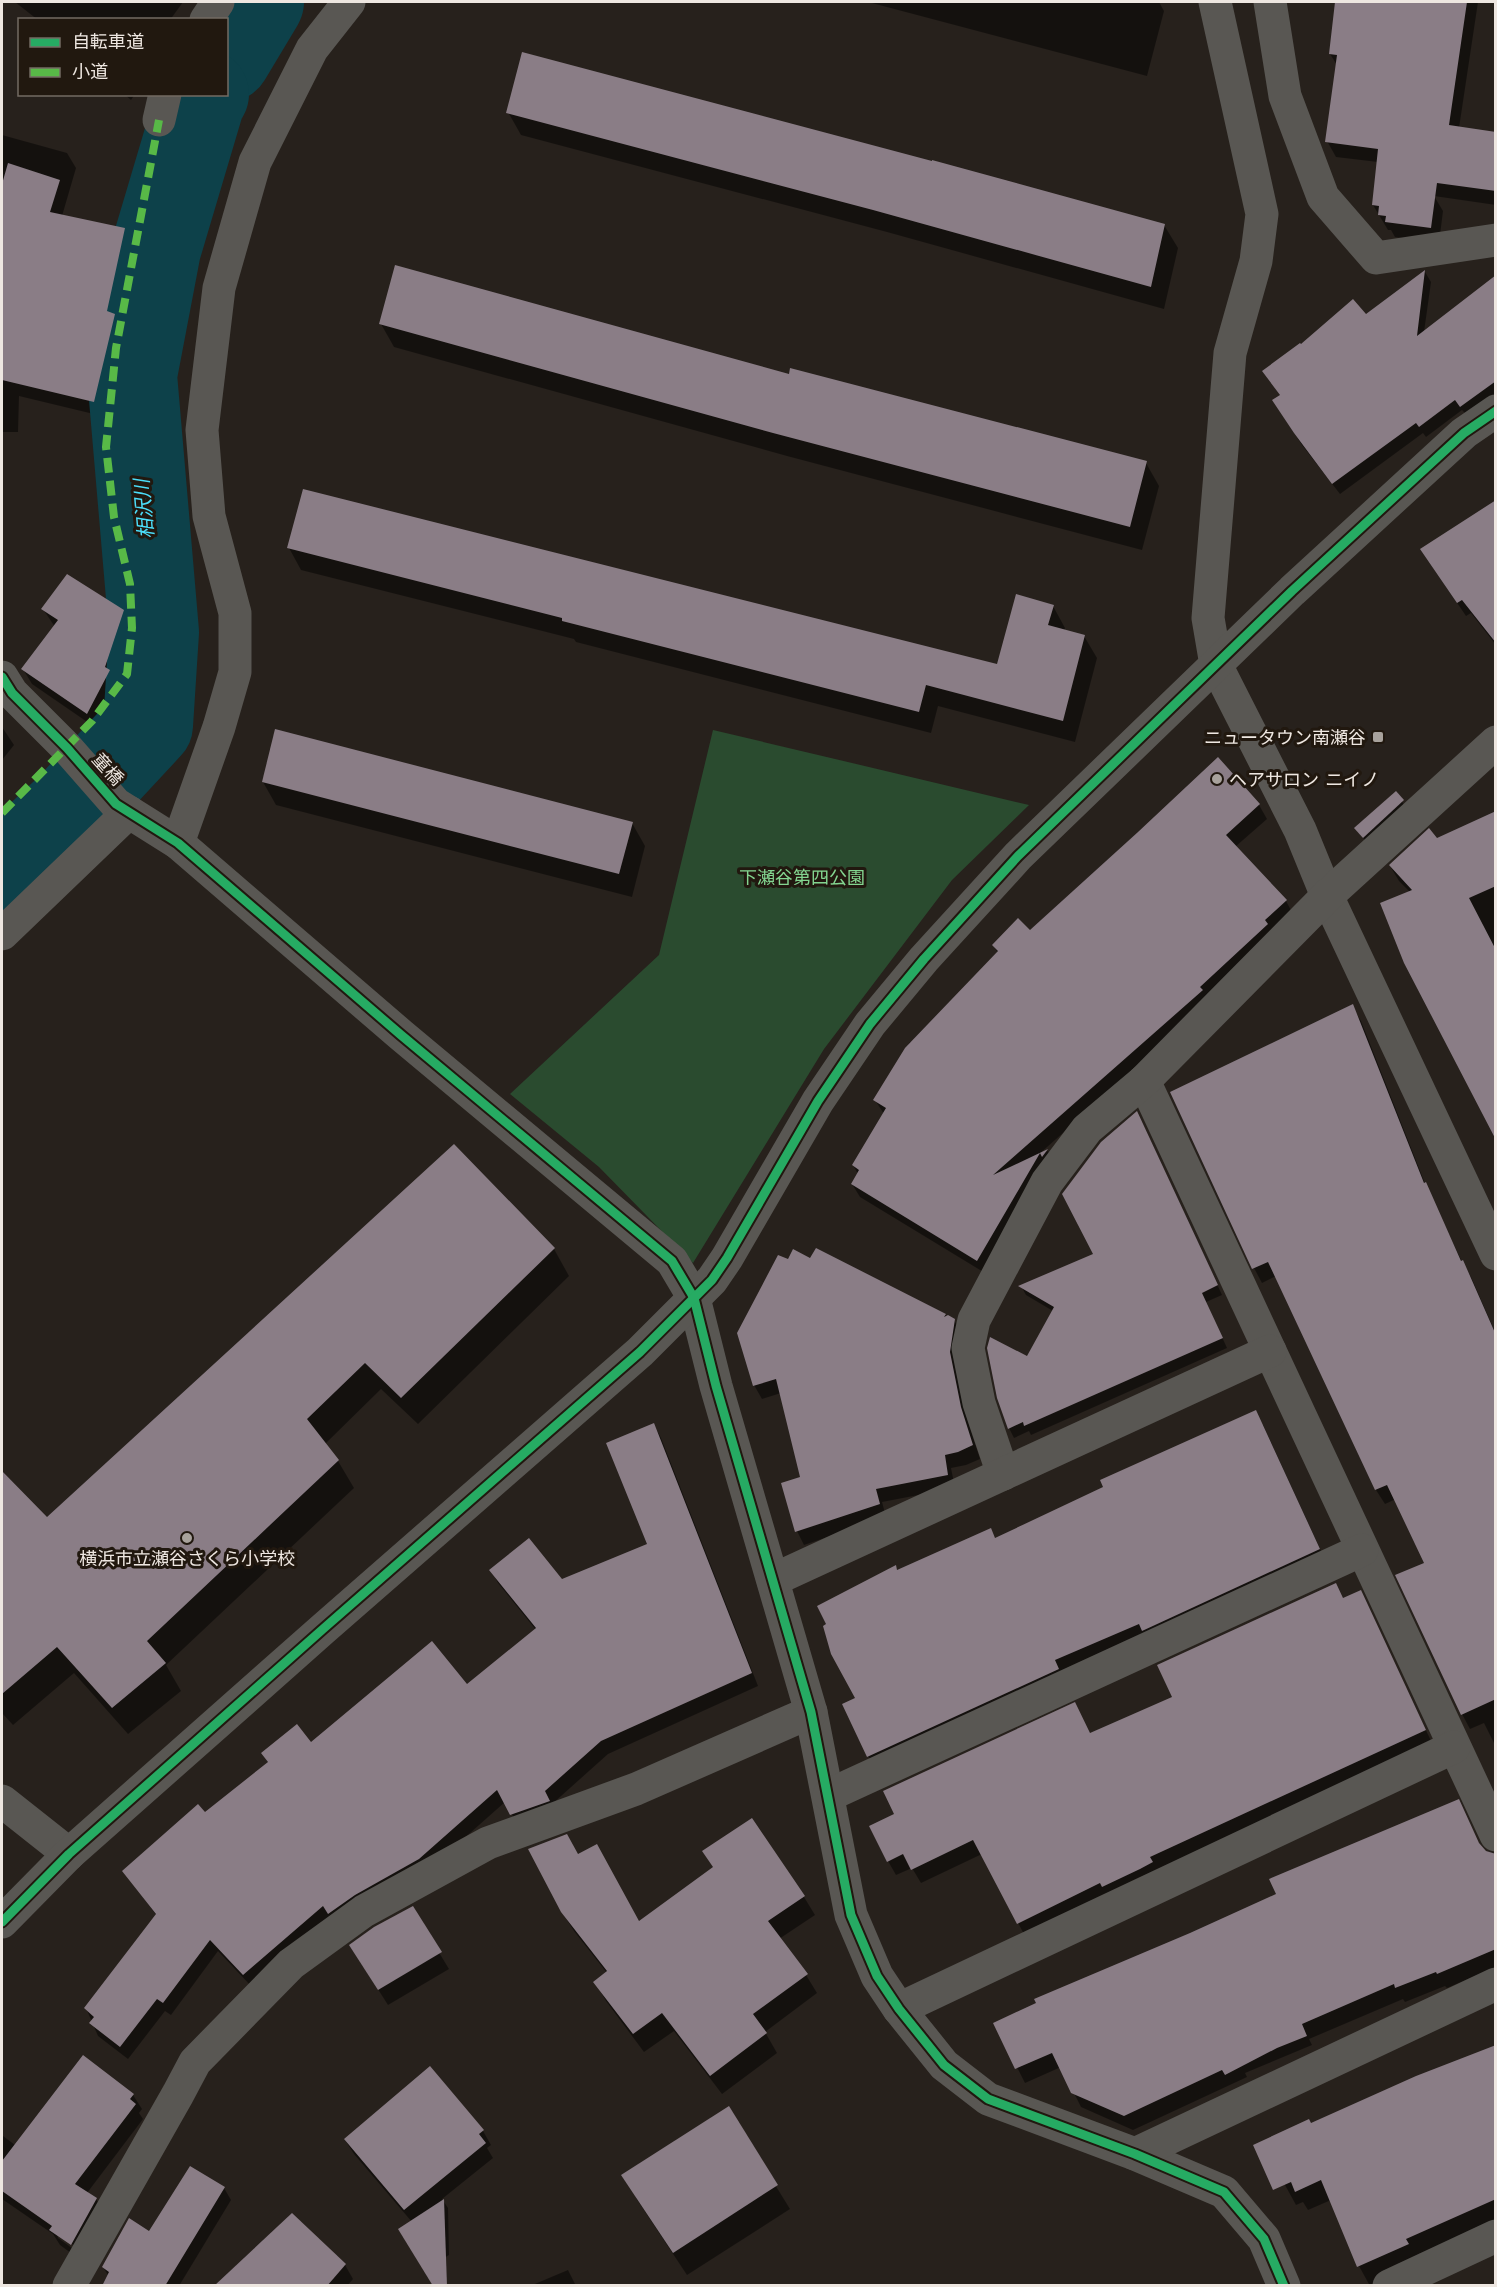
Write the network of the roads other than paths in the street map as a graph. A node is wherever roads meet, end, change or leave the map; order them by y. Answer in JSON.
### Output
{"nodes":[{"id":1,"x":218,"y":2,"type":"edge"},
{"id":2,"x":349,"y":2,"type":"edge"},
{"id":3,"x":1215,"y":2,"type":"edge"},
{"id":4,"x":1270,"y":2,"type":"edge"},
{"id":5,"x":207,"y":18,"type":"edge"},
{"id":6,"x":1496,"y":240,"type":"edge"},
{"id":7,"x":1496,"y":411,"type":"edge"},
{"id":8,"x":1216,"y":665,"type":"junction"},
{"id":9,"x":2,"y":677,"type":"edge"},
{"id":10,"x":1496,"y":742,"type":"edge"},
{"id":11,"x":123,"y":808,"type":"junction"},
{"id":12,"x":178,"y":843,"type":"junction"},
{"id":13,"x":1327,"y":896,"type":"junction"},
{"id":14,"x":2,"y":934,"type":"edge"},
{"id":15,"x":1144,"y":1082,"type":"junction"},
{"id":16,"x":1496,"y":1254,"type":"edge"},
{"id":17,"x":693,"y":1298,"type":"junction"},
{"id":18,"x":1270,"y":1351,"type":"junction"},
{"id":19,"x":1003,"y":1474,"type":"junction"},
{"id":20,"x":1362,"y":1550,"type":"junction"},
{"id":21,"x":773,"y":1580,"type":"junction"},
{"id":22,"x":811,"y":1712,"type":"junction"},
{"id":23,"x":1454,"y":1747,"type":"junction"},
{"id":24,"x":829,"y":1795,"type":"junction"},
{"id":25,"x":2,"y":1802,"type":"edge"},
{"id":26,"x":1496,"y":1835,"type":"edge"},
{"id":27,"x":69,"y":1854,"type":"junction"},
{"id":28,"x":2,"y":1922,"type":"edge"},
{"id":29,"x":1496,"y":1984,"type":"edge"},
{"id":30,"x":899,"y":2009,"type":"junction"},
{"id":31,"x":1135,"y":2154,"type":"junction"},
{"id":32,"x":1496,"y":2236,"type":"edge"},
{"id":33,"x":69,"y":2286,"type":"edge"},
{"id":34,"x":1284,"y":2286,"type":"edge"},
{"id":35,"x":1389,"y":2286,"type":"edge"}],
"edges":[{"from":1,"to":5,"type":"street"},
{"from":2,"to":12,"type":"street"},
{"from":3,"to":8,"type":"street"},
{"from":4,"to":6,"type":"street"},
{"from":7,"to":8,"type":"street"},
{"from":8,"to":13,"type":"street"},
{"from":8,"to":17,"type":"street"},
{"from":9,"to":11,"type":"street","name":"童橋"},
{"from":10,"to":13,"type":"street"},
{"from":11,"to":12,"type":"street","name":"童橋"},
{"from":11,"to":14,"type":"street"},
{"from":12,"to":17,"type":"street","name":"童橋"},
{"from":13,"to":15,"type":"street"},
{"from":13,"to":16,"type":"street"},
{"from":15,"to":18,"type":"street"},
{"from":15,"to":19,"type":"street"},
{"from":17,"to":21,"type":"street","name":"童橋"},
{"from":17,"to":27,"type":"street"},
{"from":18,"to":19,"type":"street"},
{"from":18,"to":20,"type":"street"},
{"from":19,"to":21,"type":"street"},
{"from":20,"to":23,"type":"street"},
{"from":20,"to":24,"type":"street"},
{"from":21,"to":22,"type":"street","name":"童橋"},
{"from":22,"to":24,"type":"street","name":"童橋"},
{"from":22,"to":33,"type":"street"},
{"from":23,"to":26,"type":"street"},
{"from":23,"to":30,"type":"street"},
{"from":24,"to":30,"type":"street","name":"童橋"},
{"from":25,"to":27,"type":"street"},
{"from":27,"to":28,"type":"street"},
{"from":29,"to":31,"type":"street"},
{"from":30,"to":31,"type":"street","name":"童橋"},
{"from":31,"to":34,"type":"street","name":"童橋"},
{"from":32,"to":35,"type":"street"}]}
